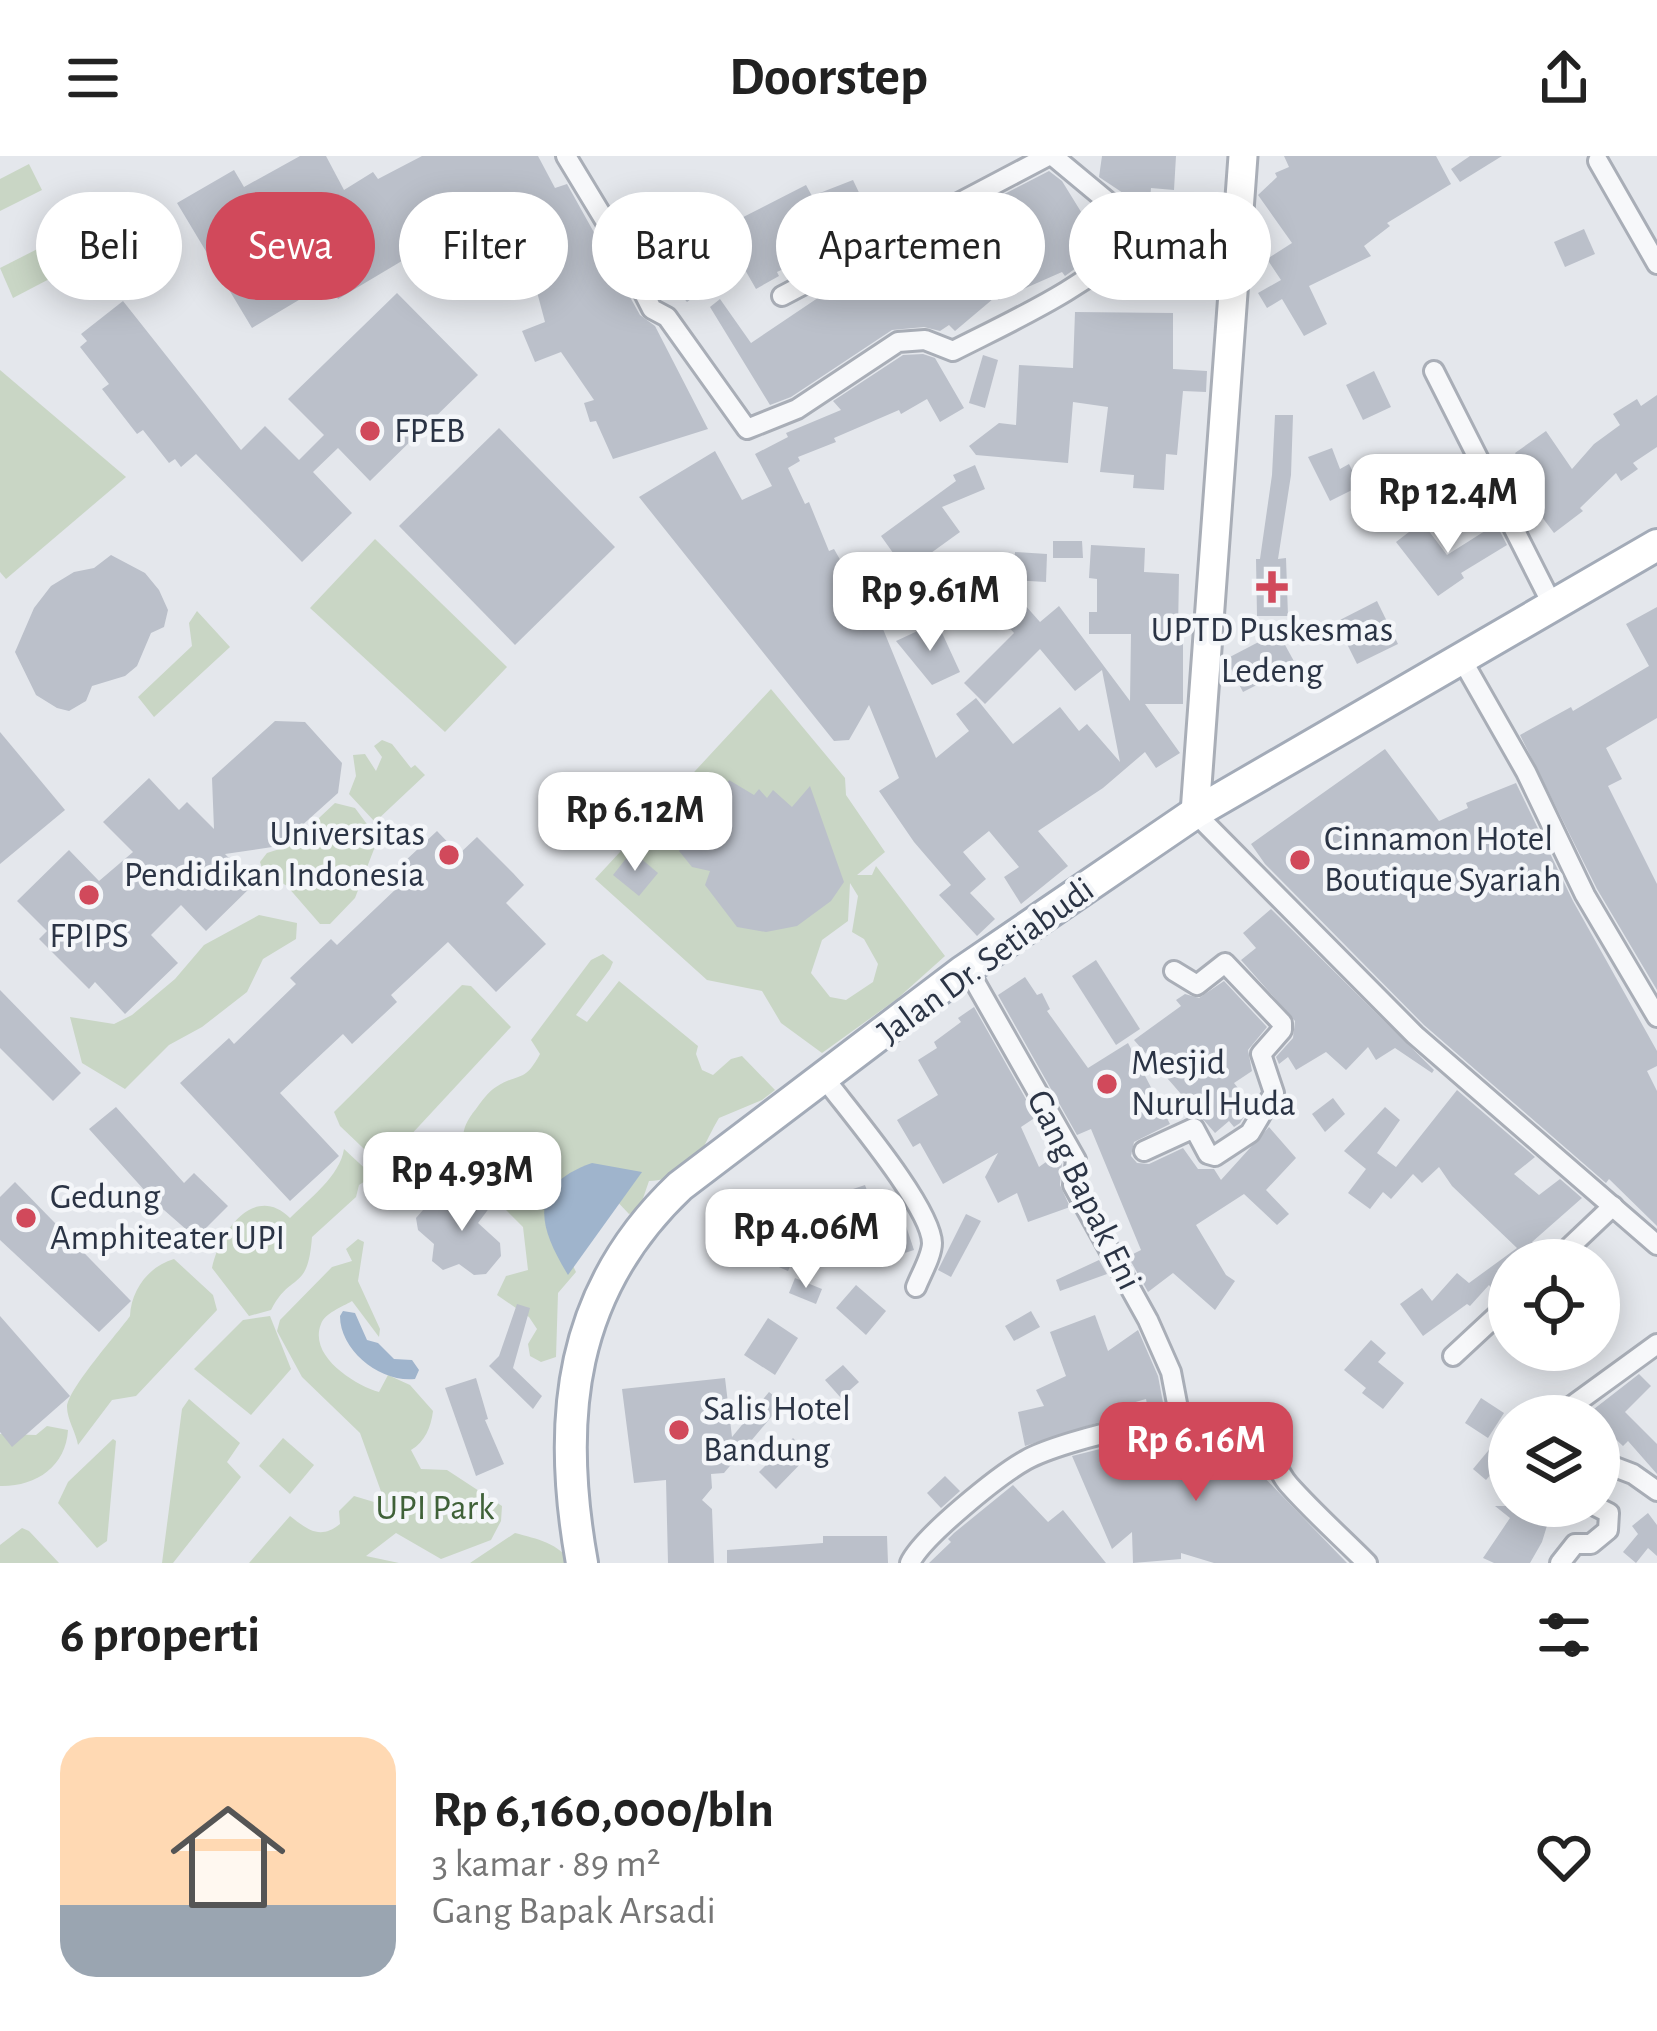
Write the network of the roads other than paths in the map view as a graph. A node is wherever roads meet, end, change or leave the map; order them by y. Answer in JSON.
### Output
{"nodes":[{"id":1,"x":566,"y":156,"type":"edge"},
{"id":2,"x":1051,"y":156,"type":"edge"},
{"id":3,"x":1243,"y":156,"type":"edge"},
{"id":4,"x":1598,"y":161,"type":"dead end"},
{"id":5,"x":982,"y":192,"type":"edge"},
{"id":6,"x":1096,"y":192,"type":"edge"},
{"id":7,"x":1239,"y":192,"type":"edge"},
{"id":8,"x":1649,"y":234,"type":"edge"},
{"id":9,"x":1657,"y":264,"type":"edge"},
{"id":10,"x":1069,"y":289,"type":"edge"},
{"id":11,"x":1231,"y":300,"type":"edge"},
{"id":12,"x":1435,"y":371,"type":"dead end"},
{"id":13,"x":1657,"y":545,"type":"edge"},
{"id":14,"x":1552,"y":604,"type":"junction"},
{"id":15,"x":1461,"y":658,"type":"junction"},
{"id":16,"x":1195,"y":813,"type":"junction"},
{"id":17,"x":968,"y":968,"type":"junction"},
{"id":18,"x":1174,"y":971,"type":"dead end"},
{"id":19,"x":1657,"y":1017,"type":"edge"},
{"id":20,"x":825,"y":1079,"type":"junction"},
{"id":21,"x":1144,"y":1151,"type":"dead end"},
{"id":22,"x":1613,"y":1206,"type":"junction"},
{"id":23,"x":1578,"y":1239,"type":"edge"},
{"id":24,"x":1657,"y":1245,"type":"edge"},
{"id":25,"x":916,"y":1287,"type":"dead end"},
{"id":26,"x":1488,"y":1324,"type":"edge"},
{"id":27,"x":1657,"y":1344,"type":"edge"},
{"id":28,"x":1453,"y":1356,"type":"dead end"},
{"id":29,"x":1587,"y":1395,"type":"edge"},
{"id":30,"x":1180,"y":1419,"type":"junction"},
{"id":31,"x":1620,"y":1469,"type":"edge"},
{"id":32,"x":1657,"y":1492,"type":"edge"},
{"id":33,"x":1608,"y":1527,"type":"edge"},
{"id":34,"x":582,"y":1563,"type":"edge"},
{"id":35,"x":910,"y":1563,"type":"edge"},
{"id":36,"x":1367,"y":1563,"type":"edge"},
{"id":37,"x":1560,"y":1563,"type":"edge"}],
"edges":[{"from":1,"to":10,"type":"street"},
{"from":2,"to":5,"type":"street"},
{"from":2,"to":6,"type":"street"},
{"from":3,"to":7,"type":"main road"},
{"from":4,"to":8,"type":"street"},
{"from":8,"to":9,"type":"street"},
{"from":11,"to":16,"type":"main road"},
{"from":12,"to":14,"type":"street"},
{"from":13,"to":14,"type":"main road","name":"Jalan Dr. Setiabudi"},
{"from":14,"to":15,"type":"main road","name":"Jalan Dr. Setiabudi"},
{"from":15,"to":16,"type":"main road","name":"Jalan Dr. Setiabudi"},
{"from":15,"to":19,"type":"street"},
{"from":16,"to":17,"type":"main road","name":"Jalan Dr. Setiabudi"},
{"from":16,"to":22,"type":"street"},
{"from":17,"to":20,"type":"main road","name":"Jalan Dr. Setiabudi"},
{"from":17,"to":30,"type":"street","name":"Gang Bapak Eni"},
{"from":18,"to":21,"type":"street"},
{"from":20,"to":25,"type":"street"},
{"from":20,"to":34,"type":"main road","name":"Jalan Dr. Setiabudi"},
{"from":22,"to":23,"type":"street"},
{"from":22,"to":24,"type":"street"},
{"from":26,"to":28,"type":"street"},
{"from":27,"to":29,"type":"street"},
{"from":30,"to":35,"type":"street"},
{"from":30,"to":36,"type":"street"},
{"from":31,"to":32,"type":"street"},
{"from":33,"to":37,"type":"street"}]}
